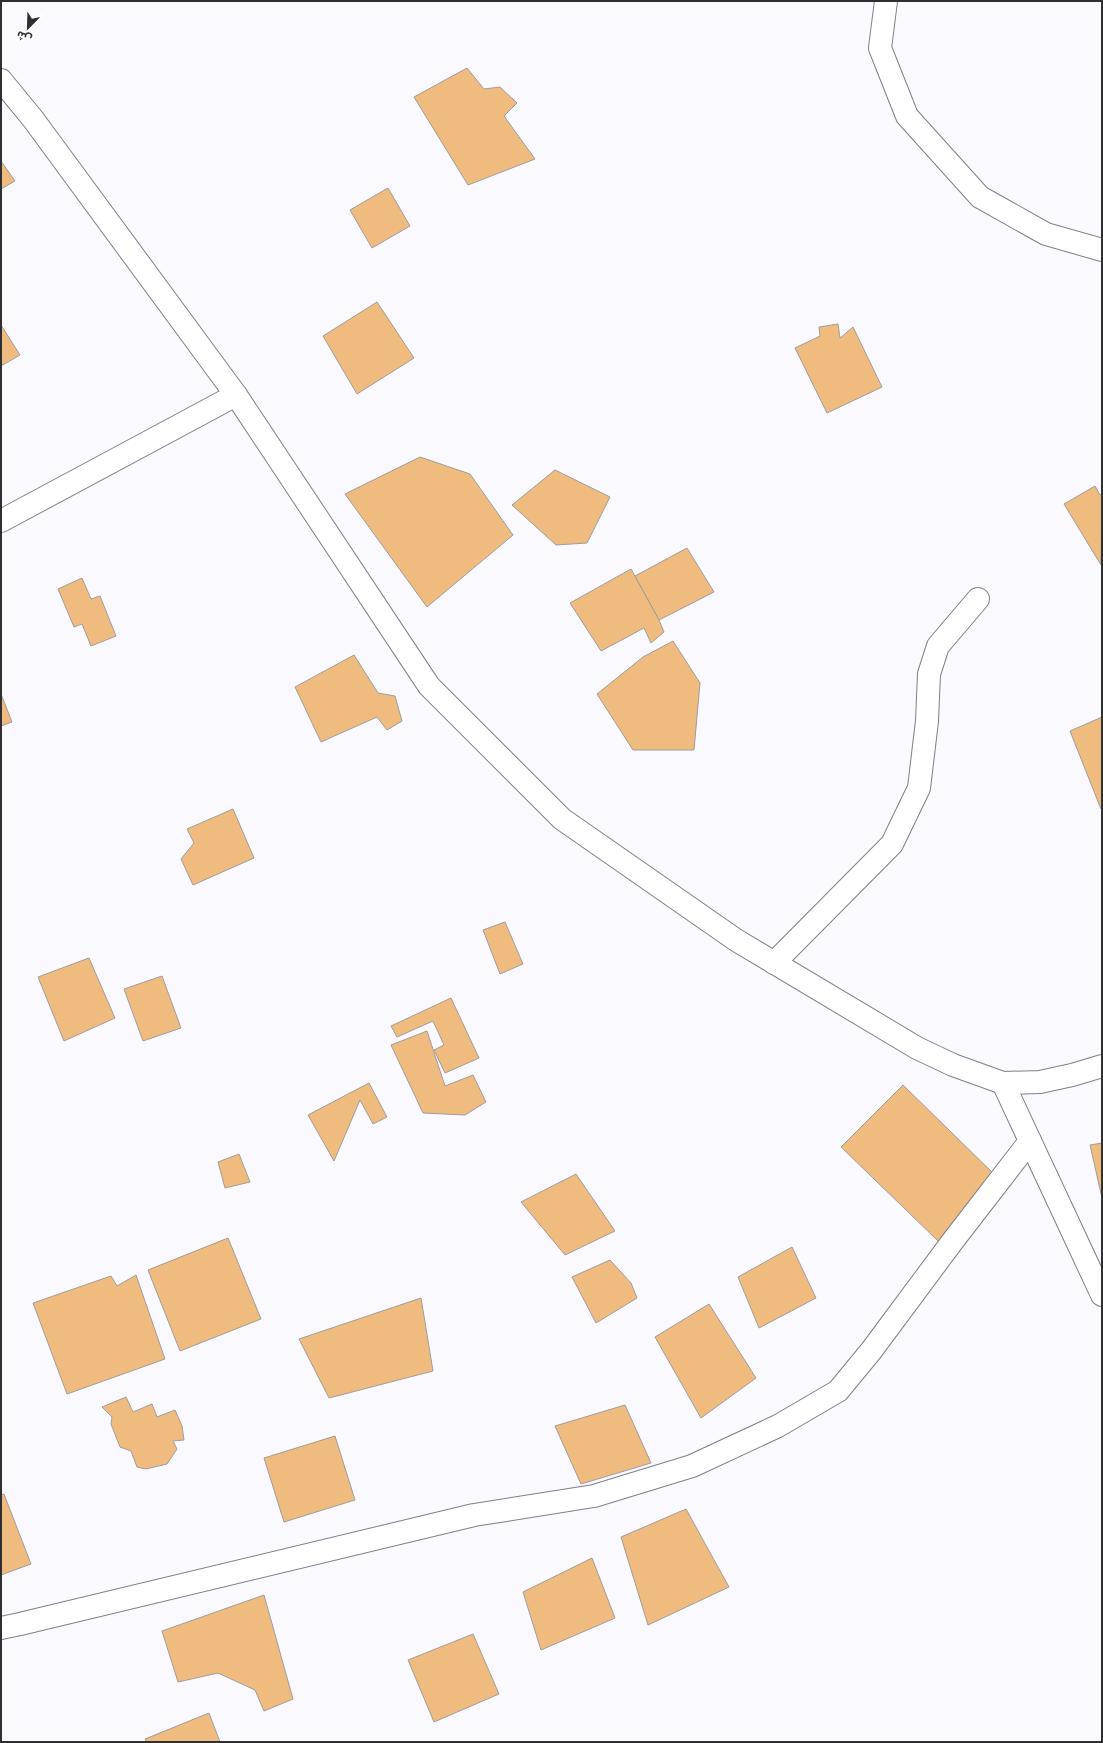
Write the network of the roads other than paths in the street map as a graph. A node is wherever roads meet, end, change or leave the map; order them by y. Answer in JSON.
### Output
{"nodes":[{"id":1,"x":886,"y":1,"type":"edge"},
{"id":2,"x":1,"y":80,"type":"edge"},
{"id":3,"x":1102,"y":250,"type":"edge"},
{"id":4,"x":236,"y":395,"type":"junction"},
{"id":5,"x":1,"y":521,"type":"edge"},
{"id":6,"x":978,"y":599,"type":"dead end"},
{"id":7,"x":774,"y":963,"type":"junction"},
{"id":8,"x":1102,"y":1066,"type":"edge"},
{"id":9,"x":1003,"y":1083,"type":"junction"},
{"id":10,"x":1030,"y":1141,"type":"junction"},
{"id":11,"x":1102,"y":1295,"type":"edge"},
{"id":12,"x":1,"y":1628,"type":"edge"}],
"edges":[{"from":1,"to":3,"type":"street"},
{"from":2,"to":4,"type":"street"},
{"from":4,"to":5,"type":"street"},
{"from":4,"to":7,"type":"street"},
{"from":6,"to":7,"type":"street"},
{"from":7,"to":9,"type":"street"},
{"from":8,"to":9,"type":"street"},
{"from":9,"to":10,"type":"street"},
{"from":10,"to":11,"type":"street"},
{"from":10,"to":12,"type":"street"}]}
